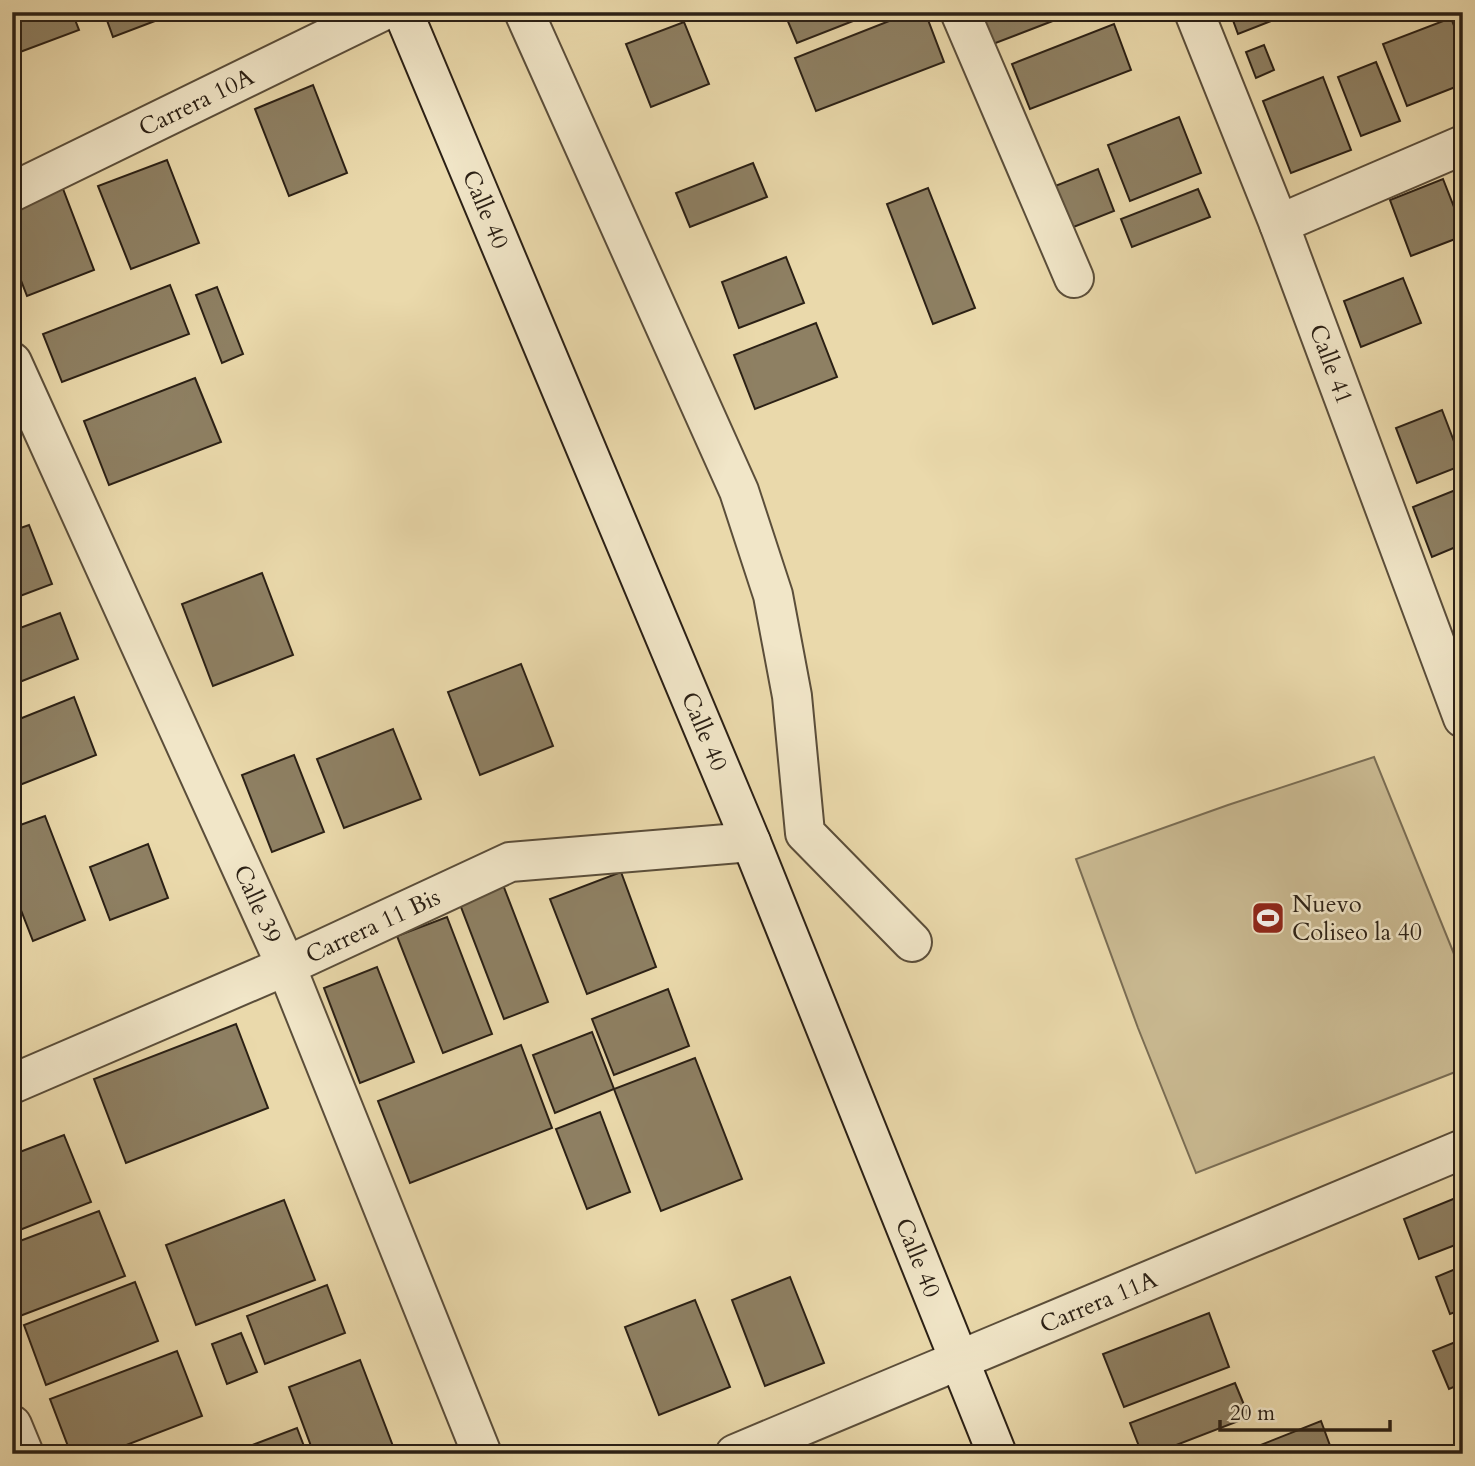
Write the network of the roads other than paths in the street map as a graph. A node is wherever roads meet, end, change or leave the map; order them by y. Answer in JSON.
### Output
{"nodes":[{"id":1,"x":381,"y":12,"type":"edge"},
{"id":2,"x":402,"y":12,"type":"edge"},
{"id":3,"x":524,"y":12,"type":"edge"},
{"id":4,"x":960,"y":12,"type":"edge"},
{"id":5,"x":1194,"y":12,"type":"edge"},
{"id":6,"x":1463,"y":145,"type":"edge"},
{"id":7,"x":12,"y":192,"type":"edge"},
{"id":8,"x":1279,"y":224,"type":"junction"},
{"id":9,"x":1074,"y":278,"type":"dead end"},
{"id":10,"x":12,"y":362,"type":"edge"},
{"id":11,"x":1462,"y":714,"type":"edge"},
{"id":12,"x":751,"y":842,"type":"junction"},
{"id":13,"x":912,"y":943,"type":"dead end"},
{"id":14,"x":286,"y":966,"type":"junction"},
{"id":15,"x":12,"y":1084,"type":"edge"},
{"id":16,"x":1463,"y":1149,"type":"edge"},
{"id":17,"x":958,"y":1359,"type":"junction"},
{"id":18,"x":12,"y":1425,"type":"edge"},
{"id":19,"x":24,"y":1454,"type":"edge"},
{"id":20,"x":482,"y":1454,"type":"edge"},
{"id":21,"x":735,"y":1454,"type":"edge"},
{"id":22,"x":997,"y":1454,"type":"edge"}],
"edges":[{"from":1,"to":7,"type":"street","name":"Carrera 10A"},
{"from":2,"to":12,"type":"street","name":"Calle 40"},
{"from":3,"to":13,"type":"street"},
{"from":4,"to":9,"type":"street"},
{"from":5,"to":8,"type":"street","name":"Calle 41"},
{"from":6,"to":8,"type":"street"},
{"from":8,"to":11,"type":"street","name":"Calle 41"},
{"from":10,"to":14,"type":"street","name":"Calle 39"},
{"from":12,"to":14,"type":"street","name":"Carrera 11 Bis"},
{"from":12,"to":17,"type":"street","name":"Calle 40"},
{"from":14,"to":15,"type":"street","name":"Carrera 11 Bis"},
{"from":14,"to":20,"type":"street","name":"Calle 39"},
{"from":16,"to":17,"type":"street","name":"Carrera 11A"},
{"from":17,"to":21,"type":"street","name":"Carrera 11A"},
{"from":17,"to":22,"type":"street","name":"Calle 40"},
{"from":18,"to":19,"type":"street"}]}
